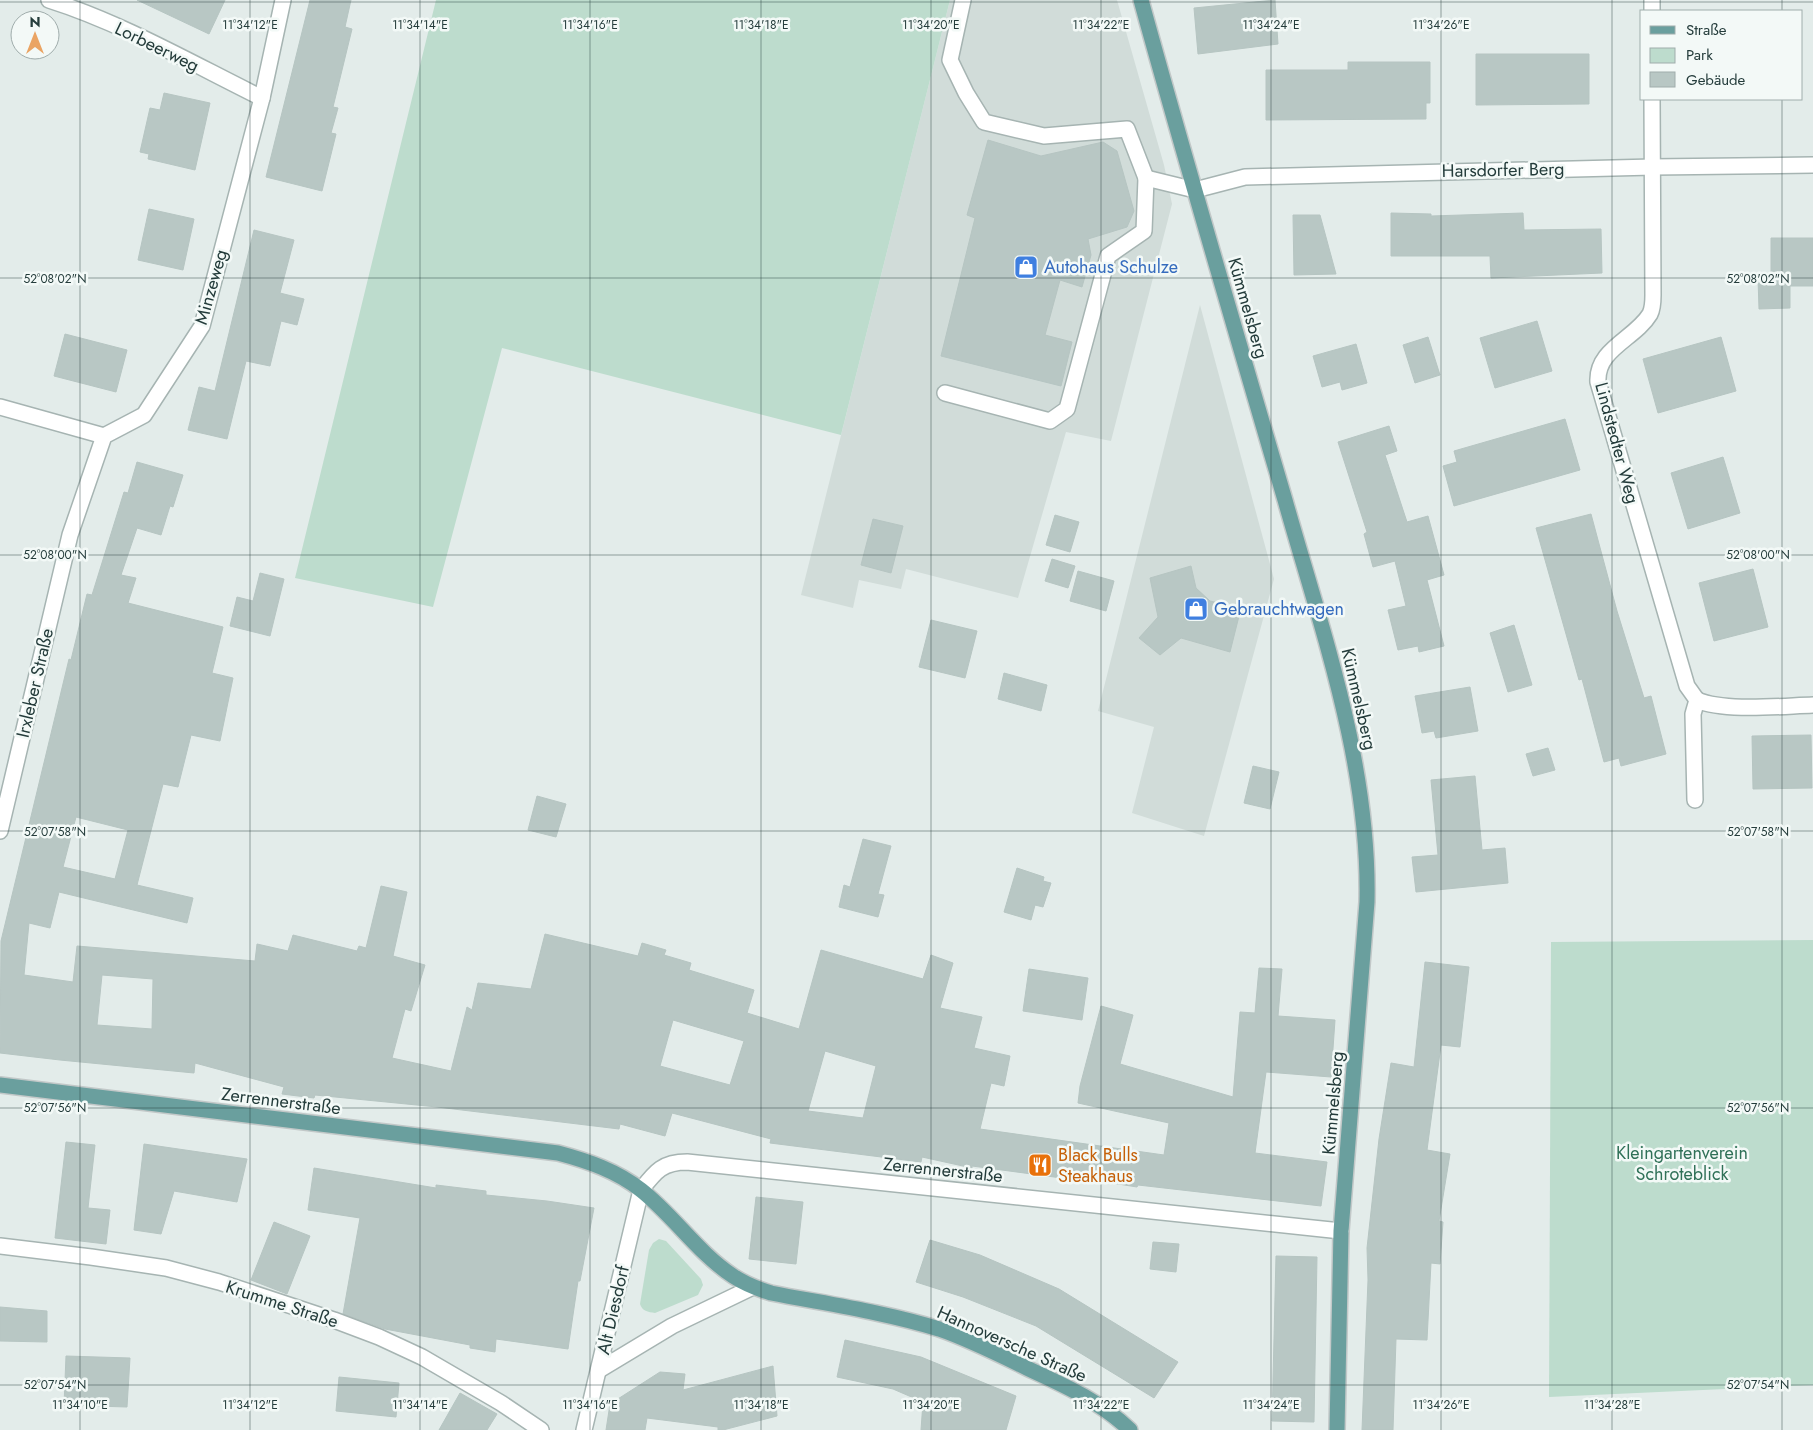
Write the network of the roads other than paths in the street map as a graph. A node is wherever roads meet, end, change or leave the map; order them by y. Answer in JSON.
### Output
{"nodes":[{"id":1,"x":49,"y":0,"type":"edge"},
{"id":2,"x":283,"y":0,"type":"edge"},
{"id":3,"x":963,"y":0,"type":"edge"},
{"id":4,"x":1141,"y":0,"type":"edge"},
{"id":5,"x":262,"y":98,"type":"junction"},
{"id":6,"x":1652,"y":100,"type":"edge"},
{"id":7,"x":1813,"y":165,"type":"edge"},
{"id":8,"x":1653,"y":167,"type":"junction"},
{"id":9,"x":1146,"y":178,"type":"junction"},
{"id":10,"x":1195,"y":190,"type":"junction"},
{"id":11,"x":945,"y":393,"type":"dead end"},
{"id":12,"x":0,"y":407,"type":"edge"},
{"id":13,"x":104,"y":436,"type":"junction"},
{"id":14,"x":1697,"y":700,"type":"junction"},
{"id":15,"x":1813,"y":705,"type":"edge"},
{"id":16,"x":1694,"y":800,"type":"dead end"},
{"id":17,"x":0,"y":832,"type":"edge"},
{"id":18,"x":0,"y":1085,"type":"edge"},
{"id":19,"x":558,"y":1153,"type":"joint"},
{"id":20,"x":642,"y":1190,"type":"junction"},
{"id":21,"x":1341,"y":1230,"type":"junction"},
{"id":22,"x":0,"y":1246,"type":"edge"},
{"id":23,"x":753,"y":1287,"type":"junction"},
{"id":24,"x":599,"y":1370,"type":"junction"},
{"id":25,"x":541,"y":1430,"type":"edge"},
{"id":26,"x":584,"y":1430,"type":"edge"},
{"id":27,"x":1130,"y":1430,"type":"edge"},
{"id":28,"x":1337,"y":1430,"type":"edge"}],
"edges":[{"from":1,"to":5,"type":"street","name":"Lorbeerweg"},
{"from":2,"to":5,"type":"street","name":"Minzeweg"},
{"from":3,"to":9,"type":"street"},
{"from":4,"to":10,"type":"main road","name":"Kümmelsberg"},
{"from":5,"to":13,"type":"street","name":"Minzeweg"},
{"from":6,"to":8,"type":"street","name":"Lindstedter Weg"},
{"from":7,"to":8,"type":"street","name":"Harsdorfer Berg"},
{"from":8,"to":10,"type":"street","name":"Harsdorfer Berg"},
{"from":8,"to":14,"type":"street","name":"Lindstedter Weg"},
{"from":9,"to":10,"type":"street"},
{"from":9,"to":11,"type":"street"},
{"from":10,"to":21,"type":"main road","name":"Kümmelsberg"},
{"from":12,"to":13,"type":"street"},
{"from":13,"to":17,"type":"street","name":"Irxleber Straße"},
{"from":14,"to":15,"type":"street"},
{"from":14,"to":16,"type":"street"},
{"from":18,"to":19,"type":"main road","name":"Zerrennerstraße"},
{"from":19,"to":20,"type":"main road","name":"Hannoversche Straße"},
{"from":20,"to":21,"type":"street","name":"Zerrennerstraße"},
{"from":20,"to":23,"type":"main road","name":"Hannoversche Straße"},
{"from":20,"to":24,"type":"street","name":"Alt Diesdorf"},
{"from":21,"to":28,"type":"main road","name":"Kümmelsberg"},
{"from":22,"to":25,"type":"street","name":"Krumme Straße"},
{"from":23,"to":24,"type":"street"},
{"from":23,"to":27,"type":"main road","name":"Hannoversche Straße"},
{"from":24,"to":26,"type":"street","name":"Alt Diesdorf"}]}
